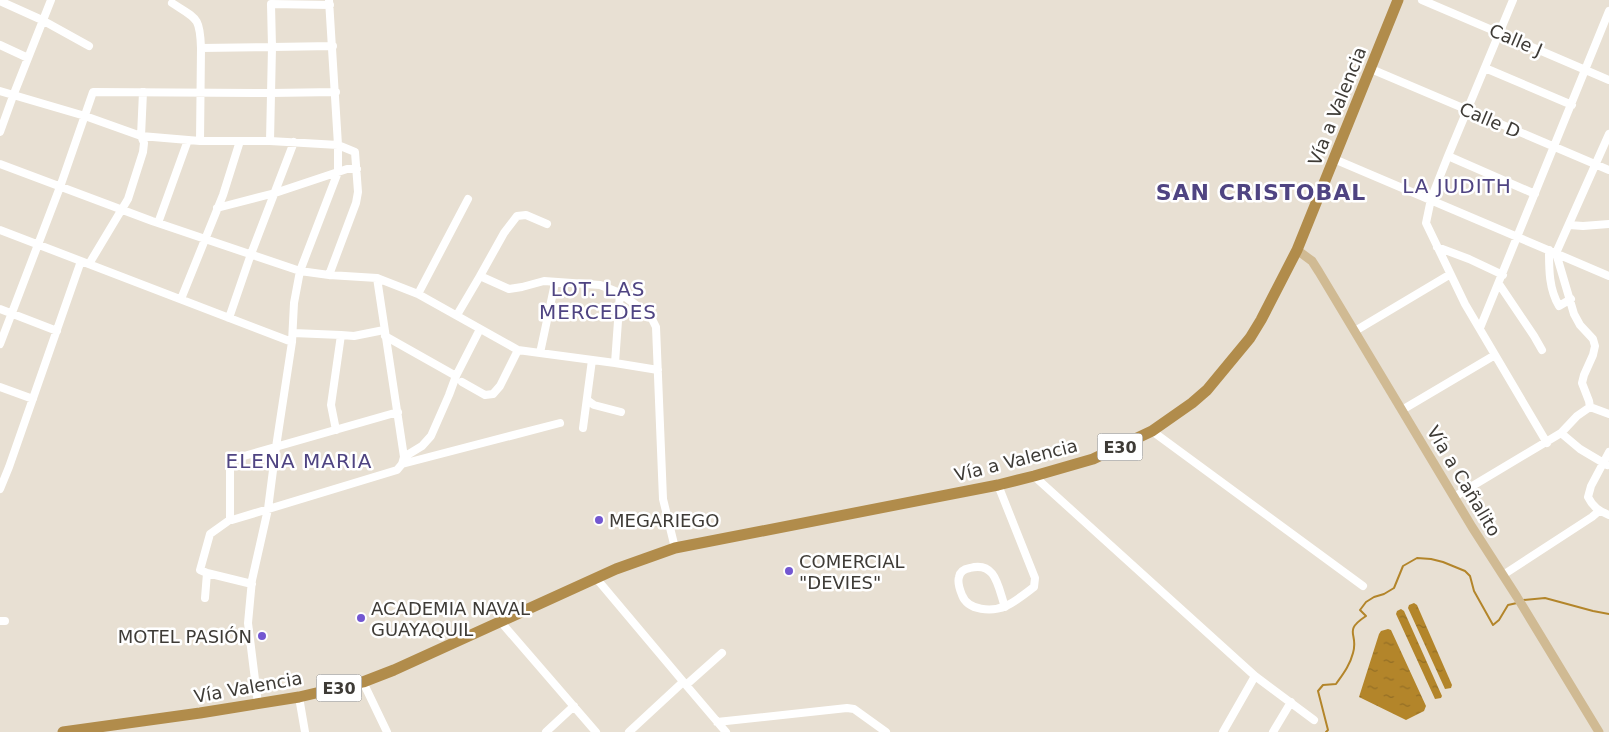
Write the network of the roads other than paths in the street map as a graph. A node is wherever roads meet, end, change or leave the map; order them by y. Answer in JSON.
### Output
{"nodes":[{"id":1,"x":51,"y":0,"type":"edge"},
{"id":2,"x":1398,"y":0,"type":"edge"},
{"id":3,"x":1422,"y":0,"type":"edge"},
{"id":4,"x":1513,"y":0,"type":"edge"},
{"id":5,"x":0,"y":1,"type":"edge"},
{"id":6,"x":330,"y":2,"type":"edge"},
{"id":7,"x":172,"y":3,"type":"dead end"},
{"id":8,"x":1609,"y":11,"type":"edge"},
{"id":9,"x":42,"y":20,"type":"junction"},
{"id":10,"x":1500,"y":33,"type":"junction"},
{"id":11,"x":0,"y":45,"type":"edge"},
{"id":12,"x":89,"y":46,"type":"dead end"},
{"id":13,"x":272,"y":46,"type":"junction"},
{"id":14,"x":333,"y":46,"type":"junction"},
{"id":15,"x":201,"y":48,"type":"junction"},
{"id":16,"x":28,"y":58,"type":"junction"},
{"id":17,"x":1486,"y":68,"type":"junction"},
{"id":18,"x":1371,"y":69,"type":"junction"},
{"id":19,"x":1586,"y":69,"type":"junction"},
{"id":20,"x":1609,"y":80,"type":"edge"},
{"id":21,"x":0,"y":92,"type":"edge"},
{"id":22,"x":143,"y":92,"type":"junction"},
{"id":23,"x":336,"y":92,"type":"junction"},
{"id":24,"x":200,"y":93,"type":"junction"},
{"id":25,"x":270,"y":94,"type":"junction"},
{"id":26,"x":12,"y":96,"type":"junction"},
{"id":27,"x":1572,"y":105,"type":"junction"},
{"id":28,"x":1468,"y":110,"type":"junction"},
{"id":29,"x":85,"y":116,"type":"junction"},
{"id":30,"x":0,"y":132,"type":"edge"},
{"id":31,"x":1609,"y":134,"type":"edge"},
{"id":32,"x":141,"y":136,"type":"junction"},
{"id":33,"x":188,"y":140,"type":"junction"},
{"id":34,"x":240,"y":140,"type":"junction"},
{"id":35,"x":200,"y":141,"type":"junction"},
{"id":36,"x":270,"y":141,"type":"junction"},
{"id":37,"x":294,"y":142,"type":"junction"},
{"id":38,"x":338,"y":145,"type":"junction"},
{"id":39,"x":1555,"y":147,"type":"junction"},
{"id":40,"x":1448,"y":156,"type":"junction"},
{"id":41,"x":1334,"y":159,"type":"junction"},
{"id":42,"x":0,"y":164,"type":"edge"},
{"id":43,"x":1595,"y":165,"type":"junction"},
{"id":44,"x":357,"y":169,"type":"junction"},
{"id":45,"x":1609,"y":170,"type":"edge"},
{"id":46,"x":338,"y":172,"type":"junction"},
{"id":47,"x":60,"y":187,"type":"junction"},
{"id":48,"x":275,"y":193,"type":"junction"},
{"id":49,"x":1535,"y":194,"type":"junction"},
{"id":50,"x":468,"y":199,"type":"dead end"},
{"id":51,"x":1431,"y":199,"type":"junction"},
{"id":52,"x":217,"y":208,"type":"junction"},
{"id":53,"x":120,"y":210,"type":"junction"},
{"id":54,"x":158,"y":223,"type":"junction"},
{"id":55,"x":547,"y":224,"type":"dead end"},
{"id":56,"x":1609,"y":224,"type":"edge"},
{"id":57,"x":1569,"y":225,"type":"junction"},
{"id":58,"x":0,"y":230,"type":"edge"},
{"id":59,"x":1517,"y":236,"type":"junction"},
{"id":60,"x":205,"y":238,"type":"junction"},
{"id":61,"x":37,"y":244,"type":"junction"},
{"id":62,"x":1437,"y":247,"type":"junction"},
{"id":63,"x":1297,"y":250,"type":"junction"},
{"id":64,"x":1552,"y":251,"type":"junction"},
{"id":65,"x":251,"y":254,"type":"junction"},
{"id":66,"x":81,"y":261,"type":"junction"},
{"id":67,"x":89,"y":264,"type":"junction"},
{"id":68,"x":300,"y":271,"type":"junction"},
{"id":69,"x":1608,"y":274,"type":"edge"},
{"id":70,"x":1449,"y":275,"type":"junction"},
{"id":71,"x":1503,"y":275,"type":"junction"},
{"id":72,"x":330,"y":276,"type":"junction"},
{"id":73,"x":480,"y":276,"type":"junction"},
{"id":74,"x":377,"y":278,"type":"junction"},
{"id":75,"x":555,"y":283,"type":"junction"},
{"id":76,"x":1499,"y":284,"type":"junction"},
{"id":77,"x":620,"y":293,"type":"junction"},
{"id":78,"x":418,"y":294,"type":"junction"},
{"id":79,"x":181,"y":299,"type":"junction"},
{"id":80,"x":1571,"y":299,"type":"junction"},
{"id":81,"x":0,"y":309,"type":"edge"},
{"id":82,"x":11,"y":314,"type":"junction"},
{"id":83,"x":458,"y":315,"type":"junction"},
{"id":84,"x":229,"y":318,"type":"junction"},
{"id":85,"x":1480,"y":328,"type":"junction"},
{"id":86,"x":480,"y":329,"type":"junction"},
{"id":87,"x":57,"y":331,"type":"junction"},
{"id":88,"x":1355,"y":331,"type":"junction"},
{"id":89,"x":293,"y":333,"type":"junction"},
{"id":90,"x":384,"y":333,"type":"junction"},
{"id":91,"x":341,"y":335,"type":"junction"},
{"id":92,"x":292,"y":342,"type":"junction"},
{"id":93,"x":0,"y":344,"type":"edge"},
{"id":94,"x":518,"y":350,"type":"junction"},
{"id":95,"x":1542,"y":350,"type":"dead end"},
{"id":96,"x":540,"y":353,"type":"junction"},
{"id":97,"x":1495,"y":355,"type":"junction"},
{"id":98,"x":592,"y":360,"type":"junction"},
{"id":99,"x":615,"y":363,"type":"junction"},
{"id":100,"x":658,"y":370,"type":"junction"},
{"id":101,"x":456,"y":376,"type":"junction"},
{"id":102,"x":462,"y":382,"type":"dead end"},
{"id":103,"x":0,"y":387,"type":"edge"},
{"id":104,"x":34,"y":399,"type":"junction"},
{"id":105,"x":587,"y":400,"type":"junction"},
{"id":106,"x":1590,"y":407,"type":"junction"},
{"id":107,"x":1402,"y":410,"type":"junction"},
{"id":108,"x":398,"y":412,"type":"junction"},
{"id":109,"x":621,"y":412,"type":"dead end"},
{"id":110,"x":1609,"y":414,"type":"edge"},
{"id":111,"x":560,"y":423,"type":"dead end"},
{"id":112,"x":583,"y":428,"type":"dead end"},
{"id":113,"x":336,"y":430,"type":"junction"},
{"id":114,"x":1152,"y":431,"type":"junction"},
{"id":115,"x":1561,"y":434,"type":"junction"},
{"id":116,"x":431,"y":436,"type":"junction"},
{"id":117,"x":1547,"y":443,"type":"junction"},
{"id":118,"x":276,"y":448,"type":"junction"},
{"id":119,"x":1609,"y":452,"type":"edge"},
{"id":120,"x":419,"y":459,"type":"junction"},
{"id":121,"x":403,"y":460,"type":"junction"},
{"id":122,"x":0,"y":464,"type":"edge"},
{"id":123,"x":1607,"y":465,"type":"edge"},
{"id":124,"x":10,"y":467,"type":"junction"},
{"id":125,"x":1034,"y":476,"type":"junction"},
{"id":126,"x":998,"y":485,"type":"junction"},
{"id":127,"x":0,"y":489,"type":"edge"},
{"id":128,"x":1454,"y":497,"type":"junction"},
{"id":129,"x":268,"y":509,"type":"junction"},
{"id":130,"x":1599,"y":511,"type":"junction"},
{"id":131,"x":1609,"y":515,"type":"edge"},
{"id":132,"x":231,"y":519,"type":"junction"},
{"id":133,"x":675,"y":548,"type":"junction"},
{"id":134,"x":207,"y":573,"type":"junction"},
{"id":135,"x":1503,"y":575,"type":"junction"},
{"id":136,"x":596,"y":578,"type":"junction"},
{"id":137,"x":252,"y":584,"type":"junction"},
{"id":138,"x":1363,"y":586,"type":"dead end"},
{"id":139,"x":205,"y":598,"type":"dead end"},
{"id":140,"x":1005,"y":607,"type":"junction"},
{"id":141,"x":500,"y":621,"type":"junction"},
{"id":142,"x":722,"y":653,"type":"dead end"},
{"id":143,"x":1255,"y":676,"type":"junction"},
{"id":144,"x":363,"y":682,"type":"junction"},
{"id":145,"x":685,"y":684,"type":"junction"},
{"id":146,"x":299,"y":697,"type":"junction"},
{"id":147,"x":1291,"y":702,"type":"junction"},
{"id":148,"x":258,"y":704,"type":"junction"},
{"id":149,"x":574,"y":706,"type":"junction"},
{"id":150,"x":1314,"y":720,"type":"dead end"},
{"id":151,"x":720,"y":728,"type":"edge"},
{"id":152,"x":64,"y":732,"type":"edge"},
{"id":153,"x":305,"y":732,"type":"edge"},
{"id":154,"x":387,"y":732,"type":"edge"},
{"id":155,"x":546,"y":732,"type":"edge"},
{"id":156,"x":596,"y":732,"type":"edge"},
{"id":157,"x":629,"y":732,"type":"edge"},
{"id":158,"x":886,"y":732,"type":"edge"},
{"id":159,"x":1223,"y":732,"type":"edge"},
{"id":160,"x":1273,"y":732,"type":"edge"},
{"id":161,"x":1599,"y":732,"type":"edge"}],
"edges":[{"from":1,"to":9,"type":"street"},
{"from":2,"to":18,"type":"highway","name":"Vía a Valencia","number":"E30"},
{"from":3,"to":10,"type":"street","name":"Calle J"},
{"from":4,"to":10,"type":"street"},
{"from":5,"to":9,"type":"street"},
{"from":6,"to":13,"type":"street"},
{"from":6,"to":14,"type":"street"},
{"from":7,"to":15,"type":"street"},
{"from":8,"to":19,"type":"street"},
{"from":9,"to":12,"type":"street"},
{"from":9,"to":16,"type":"street"},
{"from":10,"to":17,"type":"street"},
{"from":10,"to":19,"type":"street","name":"Calle J"},
{"from":11,"to":16,"type":"street"},
{"from":13,"to":14,"type":"street"},
{"from":13,"to":15,"type":"street"},
{"from":13,"to":25,"type":"street"},
{"from":14,"to":23,"type":"street"},
{"from":15,"to":24,"type":"street"},
{"from":16,"to":26,"type":"street"},
{"from":17,"to":27,"type":"street"},
{"from":17,"to":28,"type":"street"},
{"from":18,"to":28,"type":"street","name":"Calle D"},
{"from":18,"to":41,"type":"highway","name":"Vía a Valencia","number":"E30"},
{"from":19,"to":20,"type":"street","name":"Calle J"},
{"from":19,"to":27,"type":"street"},
{"from":21,"to":26,"type":"street"},
{"from":22,"to":24,"type":"street"},
{"from":22,"to":29,"type":"street"},
{"from":22,"to":32,"type":"street"},
{"from":23,"to":25,"type":"street"},
{"from":23,"to":38,"type":"street"},
{"from":24,"to":25,"type":"street"},
{"from":24,"to":35,"type":"street"},
{"from":25,"to":36,"type":"street"},
{"from":26,"to":29,"type":"street"},
{"from":26,"to":30,"type":"street"},
{"from":27,"to":39,"type":"street"},
{"from":28,"to":39,"type":"street","name":"Calle D"},
{"from":28,"to":40,"type":"street"},
{"from":29,"to":32,"type":"street"},
{"from":29,"to":47,"type":"street"},
{"from":31,"to":43,"type":"street"},
{"from":32,"to":33,"type":"street"},
{"from":32,"to":53,"type":"street"},
{"from":33,"to":35,"type":"street"},
{"from":33,"to":54,"type":"street"},
{"from":34,"to":35,"type":"street"},
{"from":34,"to":36,"type":"street"},
{"from":34,"to":52,"type":"street"},
{"from":36,"to":37,"type":"street"},
{"from":37,"to":38,"type":"street"},
{"from":37,"to":48,"type":"street"},
{"from":38,"to":44,"type":"street"},
{"from":38,"to":46,"type":"street"},
{"from":39,"to":43,"type":"street","name":"Calle D"},
{"from":39,"to":49,"type":"street"},
{"from":40,"to":49,"type":"street"},
{"from":40,"to":51,"type":"street"},
{"from":41,"to":51,"type":"street"},
{"from":41,"to":63,"type":"highway","name":"Vía a Valencia","number":"E30"},
{"from":42,"to":47,"type":"street"},
{"from":43,"to":45,"type":"street","name":"Calle D"},
{"from":43,"to":57,"type":"street"},
{"from":44,"to":46,"type":"street"},
{"from":44,"to":72,"type":"street"},
{"from":46,"to":48,"type":"street"},
{"from":46,"to":68,"type":"street"},
{"from":47,"to":53,"type":"street"},
{"from":47,"to":61,"type":"street"},
{"from":48,"to":52,"type":"street"},
{"from":48,"to":65,"type":"street"},
{"from":49,"to":59,"type":"street"},
{"from":50,"to":78,"type":"street"},
{"from":51,"to":59,"type":"street"},
{"from":51,"to":62,"type":"street"},
{"from":52,"to":60,"type":"street"},
{"from":53,"to":54,"type":"street"},
{"from":53,"to":67,"type":"street"},
{"from":54,"to":60,"type":"street"},
{"from":55,"to":73,"type":"street"},
{"from":56,"to":57,"type":"street"},
{"from":57,"to":64,"type":"street"},
{"from":58,"to":61,"type":"street"},
{"from":59,"to":64,"type":"street"},
{"from":59,"to":71,"type":"street"},
{"from":60,"to":65,"type":"street"},
{"from":60,"to":79,"type":"street"},
{"from":61,"to":66,"type":"street"},
{"from":61,"to":82,"type":"street"},
{"from":62,"to":70,"type":"street"},
{"from":62,"to":71,"type":"street"},
{"from":63,"to":88,"type":"main road","name":"Vía a Cañalito"},
{"from":63,"to":114,"type":"highway","name":"Vía a Valencia","number":"E30"},
{"from":64,"to":69,"type":"street"},
{"from":64,"to":80,"type":"street"},
{"from":64,"to":80,"type":"street"},
{"from":65,"to":68,"type":"street"},
{"from":65,"to":84,"type":"street"},
{"from":66,"to":67,"type":"street"},
{"from":66,"to":87,"type":"street"},
{"from":67,"to":79,"type":"street"},
{"from":68,"to":72,"type":"street"},
{"from":68,"to":89,"type":"street"},
{"from":70,"to":85,"type":"street"},
{"from":70,"to":88,"type":"street"},
{"from":71,"to":76,"type":"street"},
{"from":72,"to":74,"type":"street"},
{"from":73,"to":75,"type":"street"},
{"from":73,"to":83,"type":"street"},
{"from":74,"to":78,"type":"street"},
{"from":74,"to":90,"type":"street"},
{"from":75,"to":77,"type":"street"},
{"from":75,"to":96,"type":"street"},
{"from":76,"to":85,"type":"street"},
{"from":76,"to":95,"type":"street"},
{"from":77,"to":99,"type":"street"},
{"from":77,"to":100,"type":"street"},
{"from":78,"to":83,"type":"street"},
{"from":79,"to":84,"type":"street"},
{"from":80,"to":106,"type":"street"},
{"from":81,"to":82,"type":"street"},
{"from":82,"to":87,"type":"street"},
{"from":82,"to":93,"type":"street"},
{"from":83,"to":86,"type":"street"},
{"from":84,"to":92,"type":"street"},
{"from":85,"to":97,"type":"street"},
{"from":86,"to":94,"type":"street"},
{"from":86,"to":101,"type":"street"},
{"from":87,"to":104,"type":"street"},
{"from":88,"to":107,"type":"main road","name":"Vía a Cañalito"},
{"from":89,"to":91,"type":"street"},
{"from":89,"to":92,"type":"street"},
{"from":90,"to":91,"type":"street"},
{"from":90,"to":101,"type":"street"},
{"from":90,"to":108,"type":"street"},
{"from":91,"to":113,"type":"street"},
{"from":92,"to":118,"type":"street"},
{"from":94,"to":96,"type":"street"},
{"from":94,"to":102,"type":"street"},
{"from":96,"to":98,"type":"street"},
{"from":97,"to":107,"type":"street"},
{"from":97,"to":117,"type":"street"},
{"from":98,"to":99,"type":"street"},
{"from":98,"to":105,"type":"street"},
{"from":99,"to":100,"type":"street"},
{"from":100,"to":133,"type":"street"},
{"from":101,"to":116,"type":"street"},
{"from":103,"to":104,"type":"street"},
{"from":104,"to":124,"type":"street"},
{"from":105,"to":109,"type":"street"},
{"from":105,"to":112,"type":"street"},
{"from":106,"to":110,"type":"street"},
{"from":106,"to":115,"type":"street"},
{"from":107,"to":128,"type":"main road","name":"Vía a Cañalito"},
{"from":108,"to":113,"type":"street"},
{"from":108,"to":121,"type":"street"},
{"from":111,"to":120,"type":"street"},
{"from":113,"to":118,"type":"street"},
{"from":114,"to":125,"type":"highway","name":"Vía a Valencia","number":"E30"},
{"from":114,"to":138,"type":"street"},
{"from":115,"to":117,"type":"street"},
{"from":115,"to":123,"type":"street"},
{"from":116,"to":120,"type":"street"},
{"from":116,"to":121,"type":"street"},
{"from":117,"to":128,"type":"street"},
{"from":118,"to":129,"type":"street"},
{"from":118,"to":132,"type":"street"},
{"from":119,"to":123,"type":"street"},
{"from":120,"to":121,"type":"street"},
{"from":121,"to":129,"type":"street"},
{"from":122,"to":124,"type":"street"},
{"from":123,"to":130,"type":"street"},
{"from":124,"to":127,"type":"street"},
{"from":125,"to":126,"type":"highway","name":"Vía a Valencia","number":"E30"},
{"from":125,"to":143,"type":"street"},
{"from":126,"to":133,"type":"highway","name":"Vía a Valencia","number":"E30"},
{"from":126,"to":140,"type":"street"},
{"from":128,"to":135,"type":"main road","name":"Vía a Cañalito"},
{"from":129,"to":132,"type":"street"},
{"from":129,"to":137,"type":"street"},
{"from":130,"to":131,"type":"street"},
{"from":130,"to":135,"type":"street"},
{"from":132,"to":134,"type":"street"},
{"from":133,"to":136,"type":"highway","name":"Vía a Valencia","number":"E30"},
{"from":134,"to":137,"type":"street"},
{"from":134,"to":139,"type":"street"},
{"from":135,"to":161,"type":"main road","name":"Vía a Cañalito"},
{"from":136,"to":141,"type":"highway","name":"Vía Valencia","number":"E30"},
{"from":136,"to":145,"type":"street"},
{"from":137,"to":148,"type":"street"},
{"from":140,"to":140,"type":"street"},
{"from":141,"to":144,"type":"highway","name":"Vía Valencia","number":"E30"},
{"from":141,"to":149,"type":"street"},
{"from":142,"to":145,"type":"street"},
{"from":143,"to":147,"type":"street"},
{"from":143,"to":159,"type":"street"},
{"from":144,"to":146,"type":"highway","name":"Vía Valencia","number":"E30"},
{"from":144,"to":154,"type":"street"},
{"from":145,"to":151,"type":"street"},
{"from":145,"to":157,"type":"street"},
{"from":146,"to":148,"type":"highway","name":"Vía Valencia","number":"E30"},
{"from":146,"to":153,"type":"street"},
{"from":147,"to":150,"type":"street"},
{"from":147,"to":160,"type":"street"},
{"from":148,"to":152,"type":"highway","name":"Vía Valencia","number":"E30"},
{"from":149,"to":155,"type":"street"},
{"from":149,"to":156,"type":"street"},
{"from":151,"to":158,"type":"street"}]}
